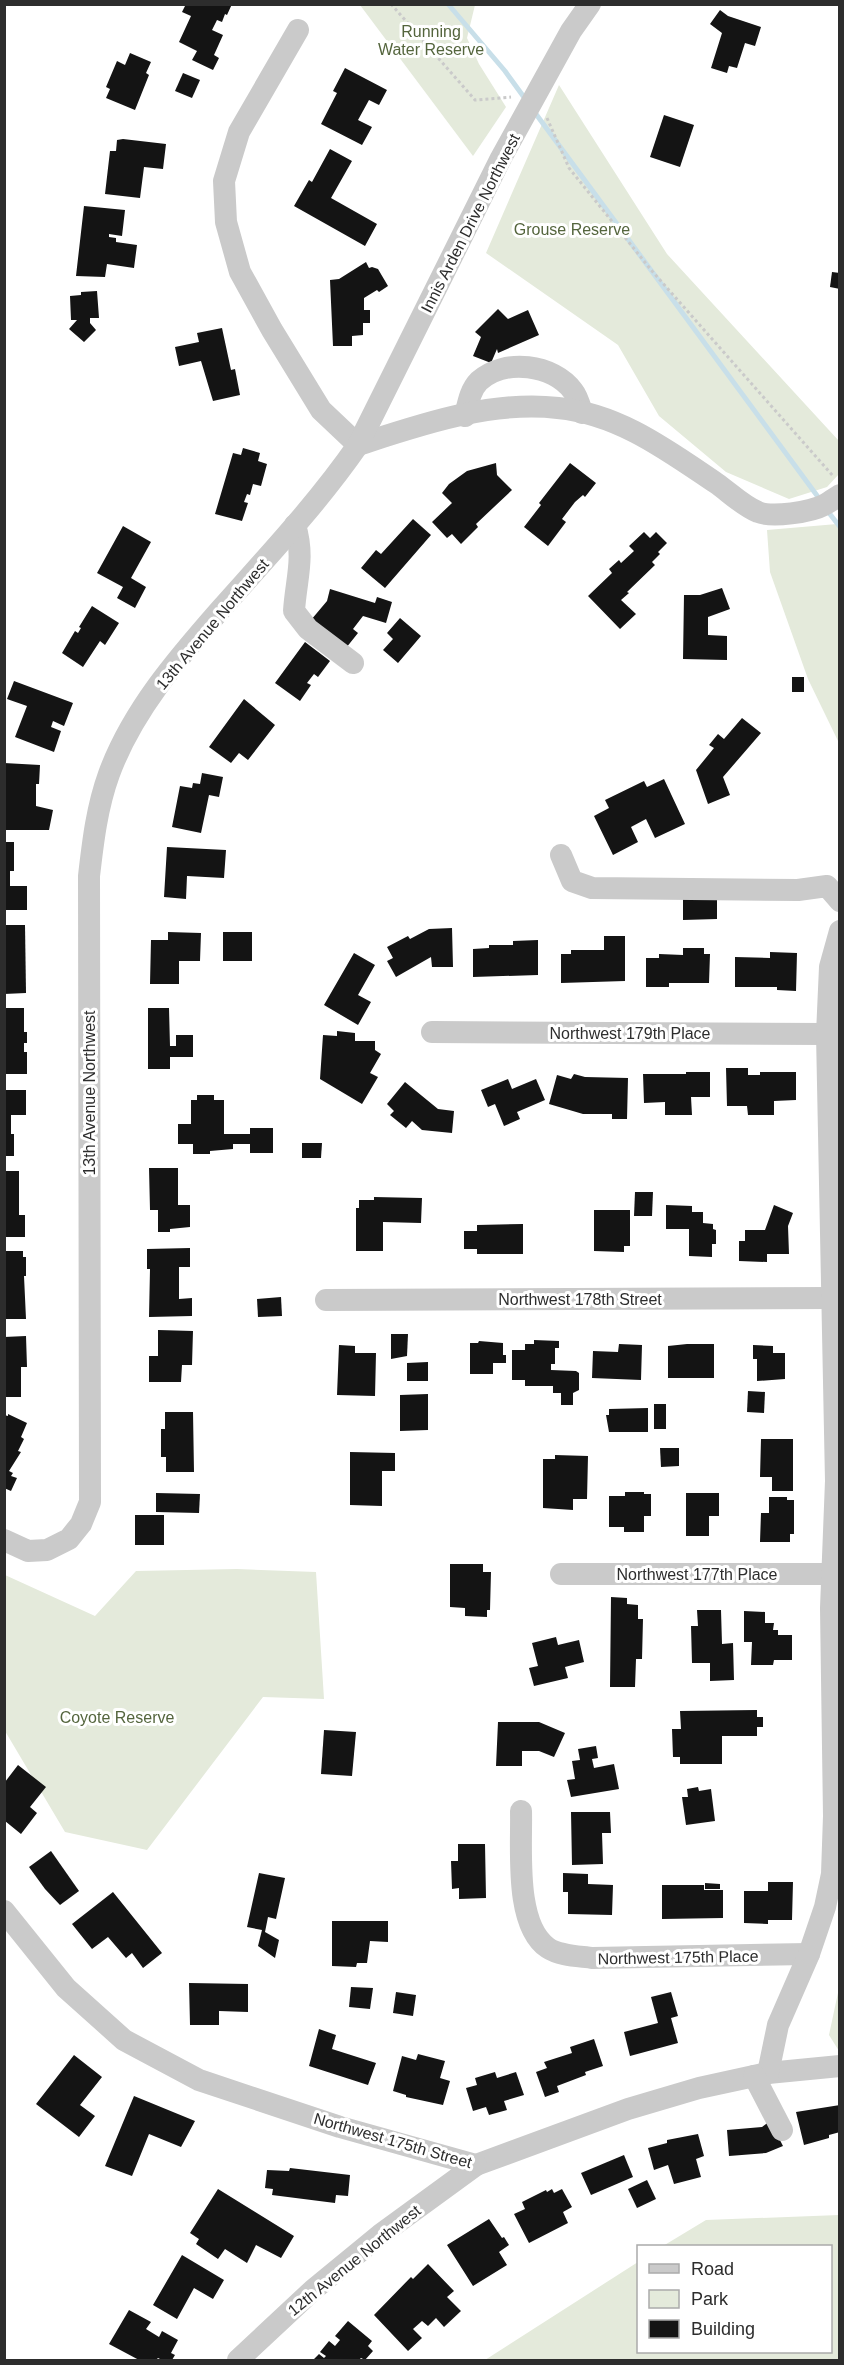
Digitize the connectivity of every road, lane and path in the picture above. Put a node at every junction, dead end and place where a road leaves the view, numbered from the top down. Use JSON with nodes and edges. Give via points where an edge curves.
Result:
{"nodes":[{"id":1,"x":391,"y":4,"type":"edge"},
{"id":2,"x":590,"y":4,"type":"edge"},
{"id":3,"x":298,"y":30,"type":"dead end"},
{"id":4,"x":536,"y":94,"type":"junction"},
{"id":5,"x":582,"y":413,"type":"junction"},
{"id":6,"x":465,"y":416,"type":"junction"},
{"id":7,"x":357,"y":445,"type":"junction"},
{"id":8,"x":840,"y":484,"type":"edge"},
{"id":9,"x":840,"y":495,"type":"edge"},
{"id":10,"x":295,"y":525,"type":"junction"},
{"id":11,"x":353,"y":663,"type":"dead end"},
{"id":12,"x":561,"y":855,"type":"dead end"},
{"id":13,"x":840,"y":901,"type":"edge"},
{"id":14,"x":840,"y":932,"type":"edge"},
{"id":15,"x":432,"y":1032,"type":"dead end"},
{"id":16,"x":827,"y":1034,"type":"junction"},
{"id":17,"x":835,"y":1200,"type":"edge"},
{"id":18,"x":836,"y":1243,"type":"edge"},
{"id":19,"x":833,"y":1298,"type":"junction"},
{"id":20,"x":326,"y":1300,"type":"dead end"},
{"id":21,"x":837,"y":1441,"type":"edge"},
{"id":22,"x":838,"y":1481,"type":"edge"},
{"id":23,"x":4,"y":1540,"type":"edge"},
{"id":24,"x":561,"y":1574,"type":"dead end"},
{"id":25,"x":832,"y":1574,"type":"junction"},
{"id":26,"x":521,"y":1811,"type":"dead end"},
{"id":27,"x":4,"y":1911,"type":"edge"},
{"id":28,"x":809,"y":1954,"type":"junction"},
{"id":29,"x":840,"y":2066,"type":"edge"},
{"id":30,"x":761,"y":2074,"type":"junction"},
{"id":31,"x":782,"y":2130,"type":"dead end"},
{"id":32,"x":476,"y":2165,"type":"junction"},
{"id":33,"x":238,"y":2361,"type":"edge"}],
"edges":[{"from":1,"to":4,"type":"path","via":[[475,100]]},
{"from":2,"to":4,"type":"street","name":"Innis Arden Drive Northwest"},
{"from":3,"to":7,"type":"street","via":[[239,132],[224,181],[226,222],[240,272],[272,330],[321,410]]},
{"from":4,"to":7,"type":"street","name":"Innis Arden Drive Northwest"},
{"from":4,"to":8,"type":"path","via":[[569,168],[652,271]]},
{"from":5,"to":6,"type":"street","via":[[519,407]]},
{"from":5,"to":6,"type":"street","via":[[575,393],[565,381],[530,366],[496,372],[480,381],[469,398]]},
{"from":5,"to":9,"type":"street","via":[[602,417],[650,439],[758,512],[791,514],[823,506]]},
{"from":6,"to":7,"type":"street","via":[[415,426]]},
{"from":7,"to":10,"type":"street","name":"13th Avenue Northwest","via":[[330,486]]},
{"from":10,"to":11,"type":"street","via":[[302,557],[294,611],[308,629]]},
{"from":10,"to":23,"type":"street","name":"13th Avenue Northwest","via":[[189,646],[153,695],[128,733],[110,773],[95,823],[89,876],[90,1502],[81,1524],[69,1539],[47,1550],[28,1551]]},
{"from":12,"to":13,"type":"street","via":[[572,881],[592,888],[798,891],[827,886]]},
{"from":14,"to":16,"type":"street","via":[[830,968]]},
{"from":15,"to":16,"type":"street","name":"Northwest 179th Place"},
{"from":16,"to":17,"type":"street"},
{"from":17,"to":18,"type":"street"},
{"from":18,"to":19,"type":"street"},
{"from":19,"to":20,"type":"street","name":"Northwest 178th Street"},
{"from":19,"to":21,"type":"street"},
{"from":21,"to":22,"type":"street"},
{"from":22,"to":25,"type":"street"},
{"from":24,"to":25,"type":"street","name":"Northwest 177th Place"},
{"from":25,"to":28,"type":"street","via":[[832,1874]]},
{"from":26,"to":28,"type":"street","name":"Northwest 175th Place","via":[[522,1888],[528,1919],[535,1935],[548,1948],[593,1958]]},
{"from":27,"to":32,"type":"street","name":"Northwest 175th Street","via":[[66,1988],[123,2040],[200,2080],[340,2127]]},
{"from":28,"to":30,"type":"street"},
{"from":29,"to":30,"type":"street","name":"Northwest 175th Street"},
{"from":30,"to":31,"type":"street"},
{"from":30,"to":32,"type":"street","name":"Northwest 175th Street","via":[[628,2109]]},
{"from":32,"to":33,"type":"street","name":"12th Avenue Northwest","via":[[313,2290]]}]}
